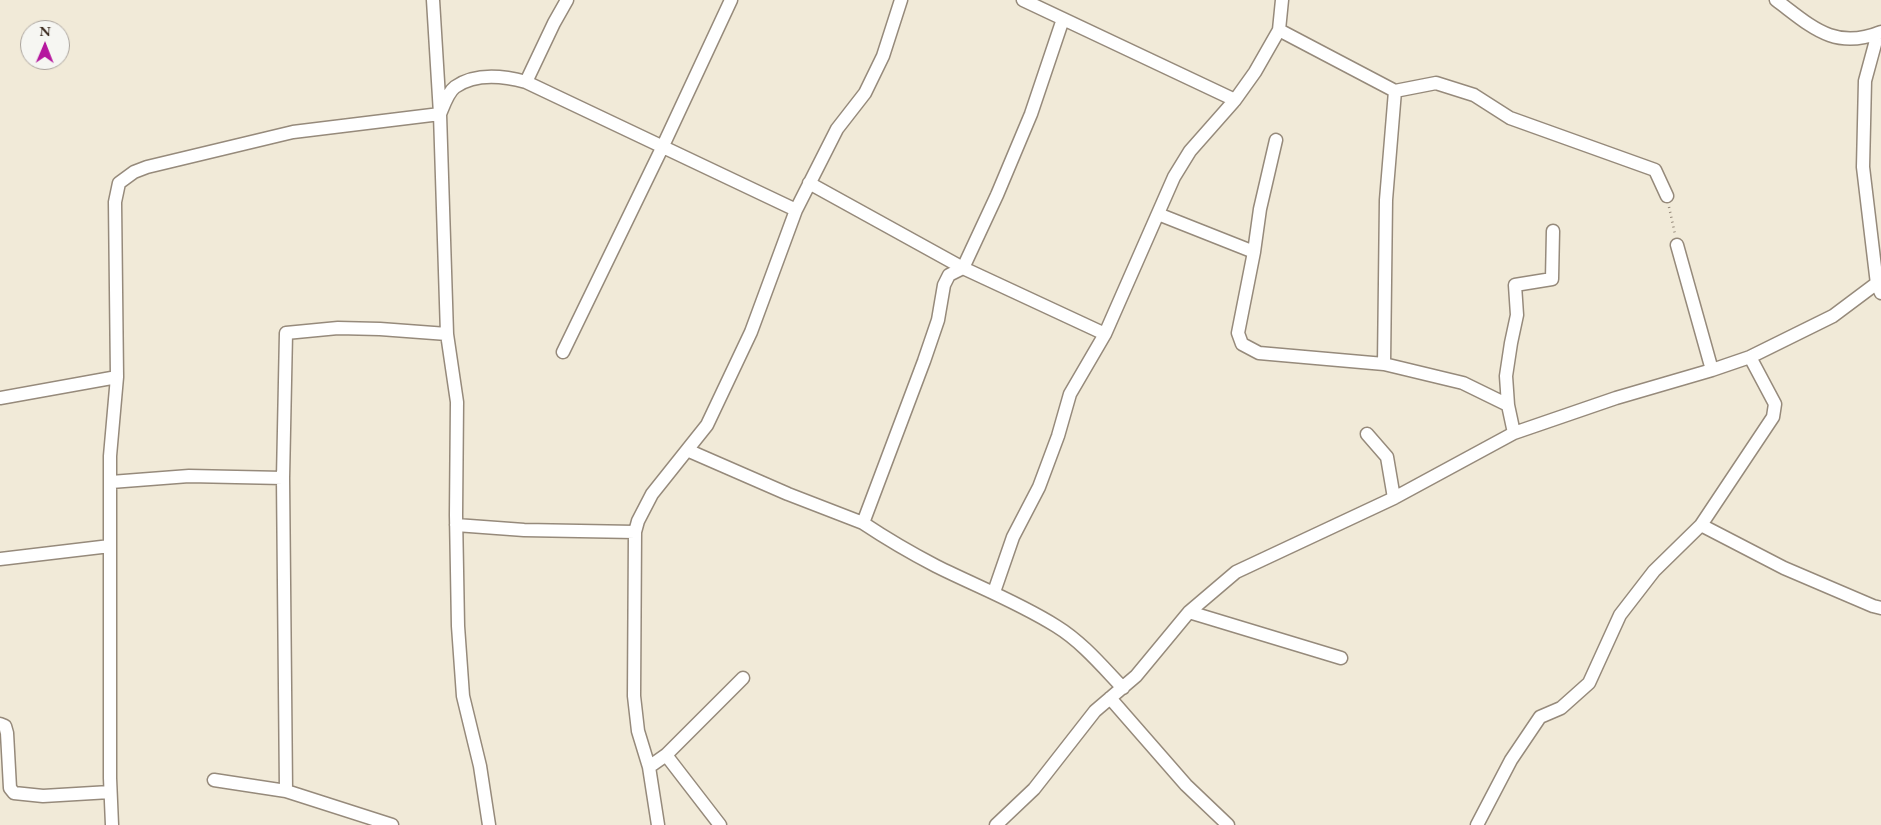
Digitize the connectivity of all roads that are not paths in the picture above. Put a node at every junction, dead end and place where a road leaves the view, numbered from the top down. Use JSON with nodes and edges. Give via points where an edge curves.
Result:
{"nodes":[{"id":1,"x":433,"y":0,"type":"edge"},
{"id":2,"x":567,"y":0,"type":"edge"},
{"id":3,"x":731,"y":0,"type":"edge"},
{"id":4,"x":901,"y":0,"type":"edge"},
{"id":5,"x":1022,"y":0,"type":"edge"},
{"id":6,"x":1282,"y":0,"type":"edge"},
{"id":7,"x":1776,"y":0,"type":"edge"},
{"id":8,"x":1063,"y":19,"type":"junction"},
{"id":9,"x":1279,"y":30,"type":"junction"},
{"id":10,"x":1879,"y":33,"type":"edge"},
{"id":11,"x":526,"y":82,"type":"junction"},
{"id":12,"x":1395,"y":91,"type":"junction"},
{"id":13,"x":1234,"y":100,"type":"junction"},
{"id":14,"x":440,"y":114,"type":"junction"},
{"id":15,"x":1276,"y":140,"type":"dead end"},
{"id":16,"x":662,"y":148,"type":"junction"},
{"id":17,"x":809,"y":182,"type":"junction"},
{"id":18,"x":1667,"y":196,"type":"road end"},
{"id":19,"x":796,"y":210,"type":"junction"},
{"id":20,"x":1158,"y":214,"type":"junction"},
{"id":21,"x":1553,"y":231,"type":"dead end"},
{"id":22,"x":1677,"y":245,"type":"road end"},
{"id":23,"x":1254,"y":252,"type":"junction"},
{"id":24,"x":963,"y":268,"type":"junction"},
{"id":25,"x":1880,"y":286,"type":"edge"},
{"id":26,"x":447,"y":334,"type":"junction"},
{"id":27,"x":1105,"y":334,"type":"junction"},
{"id":28,"x":563,"y":352,"type":"dead end"},
{"id":29,"x":1750,"y":357,"type":"junction"},
{"id":30,"x":1384,"y":364,"type":"junction"},
{"id":31,"x":1712,"y":370,"type":"junction"},
{"id":32,"x":117,"y":377,"type":"junction"},
{"id":33,"x":0,"y":398,"type":"edge"},
{"id":34,"x":1508,"y":405,"type":"junction"},
{"id":35,"x":1514,"y":432,"type":"junction"},
{"id":36,"x":1366,"y":434,"type":"dead end"},
{"id":37,"x":687,"y":450,"type":"junction"},
{"id":38,"x":283,"y":478,"type":"junction"},
{"id":39,"x":111,"y":482,"type":"junction"},
{"id":40,"x":1394,"y":498,"type":"junction"},
{"id":41,"x":863,"y":523,"type":"junction"},
{"id":42,"x":1701,"y":525,"type":"junction"},
{"id":43,"x":456,"y":526,"type":"junction"},
{"id":44,"x":635,"y":532,"type":"junction"},
{"id":45,"x":110,"y":546,"type":"junction"},
{"id":46,"x":0,"y":558,"type":"edge"},
{"id":47,"x":994,"y":592,"type":"junction"},
{"id":48,"x":1881,"y":608,"type":"edge"},
{"id":49,"x":1189,"y":612,"type":"junction"},
{"id":50,"x":1341,"y":658,"type":"dead end"},
{"id":51,"x":744,"y":678,"type":"dead end"},
{"id":52,"x":1123,"y":688,"type":"junction"},
{"id":53,"x":1110,"y":698,"type":"junction"},
{"id":54,"x":0,"y":724,"type":"edge"},
{"id":55,"x":666,"y":755,"type":"junction"},
{"id":56,"x":649,"y":767,"type":"junction"},
{"id":57,"x":214,"y":780,"type":"dead end"},
{"id":58,"x":110,"y":792,"type":"junction"},
{"id":59,"x":286,"y":792,"type":"junction"},
{"id":60,"x":112,"y":825,"type":"edge"},
{"id":61,"x":392,"y":825,"type":"edge"},
{"id":62,"x":489,"y":825,"type":"edge"},
{"id":63,"x":658,"y":825,"type":"edge"},
{"id":64,"x":720,"y":825,"type":"edge"},
{"id":65,"x":996,"y":825,"type":"edge"},
{"id":66,"x":1228,"y":825,"type":"edge"},
{"id":67,"x":1477,"y":825,"type":"edge"}],
"edges":[{"from":1,"to":14,"type":"street"},
{"from":2,"to":11,"type":"street"},
{"from":3,"to":16,"type":"street"},
{"from":4,"to":17,"type":"street","via":[[883,56],[866,93],[837,129]]},
{"from":5,"to":8,"type":"street"},
{"from":6,"to":9,"type":"street"},
{"from":7,"to":10,"type":"street","via":[[1822,34],[1844,39]]},
{"from":8,"to":13,"type":"street"},
{"from":8,"to":24,"type":"street","via":[[1031,114]]},
{"from":9,"to":12,"type":"street"},
{"from":9,"to":13,"type":"street","via":[[1255,72]]},
{"from":10,"to":25,"type":"street","via":[[1866,81],[1863,166]]},
{"from":11,"to":14,"type":"street","via":[[509,78],[477,78],[454,88]]},
{"from":11,"to":16,"type":"street"},
{"from":12,"to":18,"type":"street","via":[[1436,83],[1474,94],[1510,118],[1655,170]]},
{"from":12,"to":30,"type":"street","via":[[1386,200]]},
{"from":13,"to":20,"type":"street","via":[[1190,151]]},
{"from":14,"to":26,"type":"street"},
{"from":14,"to":32,"type":"street","via":[[293,132],[147,167],[119,183],[115,202]]},
{"from":15,"to":23,"type":"street"},
{"from":16,"to":19,"type":"street"},
{"from":16,"to":28,"type":"street"},
{"from":17,"to":19,"type":"street"},
{"from":17,"to":24,"type":"street"},
{"from":19,"to":37,"type":"street","via":[[751,332],[707,425]]},
{"from":20,"to":23,"type":"street"},
{"from":20,"to":27,"type":"street"},
{"from":21,"to":34,"type":"street","via":[[1552,280],[1515,285],[1517,315],[1506,376]]},
{"from":22,"to":31,"type":"street"},
{"from":23,"to":30,"type":"street","via":[[1238,333],[1242,344],[1259,353]]},
{"from":24,"to":27,"type":"street"},
{"from":24,"to":41,"type":"street","via":[[949,276],[944,285],[938,320],[927,353]]},
{"from":25,"to":29,"type":"street","via":[[1833,316]]},
{"from":26,"to":38,"type":"street","via":[[380,328],[286,333]]},
{"from":26,"to":43,"type":"street","via":[[457,402]]},
{"from":27,"to":47,"type":"street","via":[[1070,394],[1039,487],[1013,537]]},
{"from":29,"to":31,"type":"street"},
{"from":29,"to":42,"type":"street","via":[[1775,404],[1775,411]]},
{"from":30,"to":34,"type":"street","via":[[1463,383]]},
{"from":31,"to":35,"type":"street"},
{"from":32,"to":33,"type":"street"},
{"from":32,"to":39,"type":"street"},
{"from":34,"to":35,"type":"street"},
{"from":35,"to":40,"type":"street"},
{"from":36,"to":40,"type":"street","via":[[1387,457]]},
{"from":37,"to":41,"type":"street"},
{"from":37,"to":44,"type":"street","via":[[652,494]]},
{"from":38,"to":39,"type":"street","via":[[189,476]]},
{"from":38,"to":59,"type":"street"},
{"from":39,"to":45,"type":"street"},
{"from":40,"to":49,"type":"street","via":[[1236,572]]},
{"from":41,"to":47,"type":"street","via":[[937,567]]},
{"from":42,"to":48,"type":"street","via":[[1784,568]]},
{"from":42,"to":67,"type":"street","via":[[1654,571],[1620,615],[1589,683],[1561,708],[1540,717],[1511,760]]},
{"from":43,"to":44,"type":"street"},
{"from":43,"to":62,"type":"street","via":[[463,696],[480,766]]},
{"from":44,"to":56,"type":"street","via":[[634,696],[638,731]]},
{"from":45,"to":46,"type":"street"},
{"from":45,"to":58,"type":"street"},
{"from":47,"to":52,"type":"street","via":[[1056,626],[1086,648]]},
{"from":49,"to":50,"type":"street"},
{"from":49,"to":52,"type":"street"},
{"from":51,"to":55,"type":"street"},
{"from":52,"to":53,"type":"street"},
{"from":53,"to":65,"type":"street","via":[[1095,711],[1034,789]]},
{"from":53,"to":66,"type":"street","via":[[1186,785]]},
{"from":54,"to":58,"type":"street","via":[[5,726],[7,733],[10,788],[14,794],[43,796]]},
{"from":55,"to":56,"type":"street"},
{"from":55,"to":64,"type":"street"},
{"from":56,"to":63,"type":"street"},
{"from":57,"to":59,"type":"street"},
{"from":58,"to":60,"type":"street"},
{"from":59,"to":61,"type":"street"}]}
